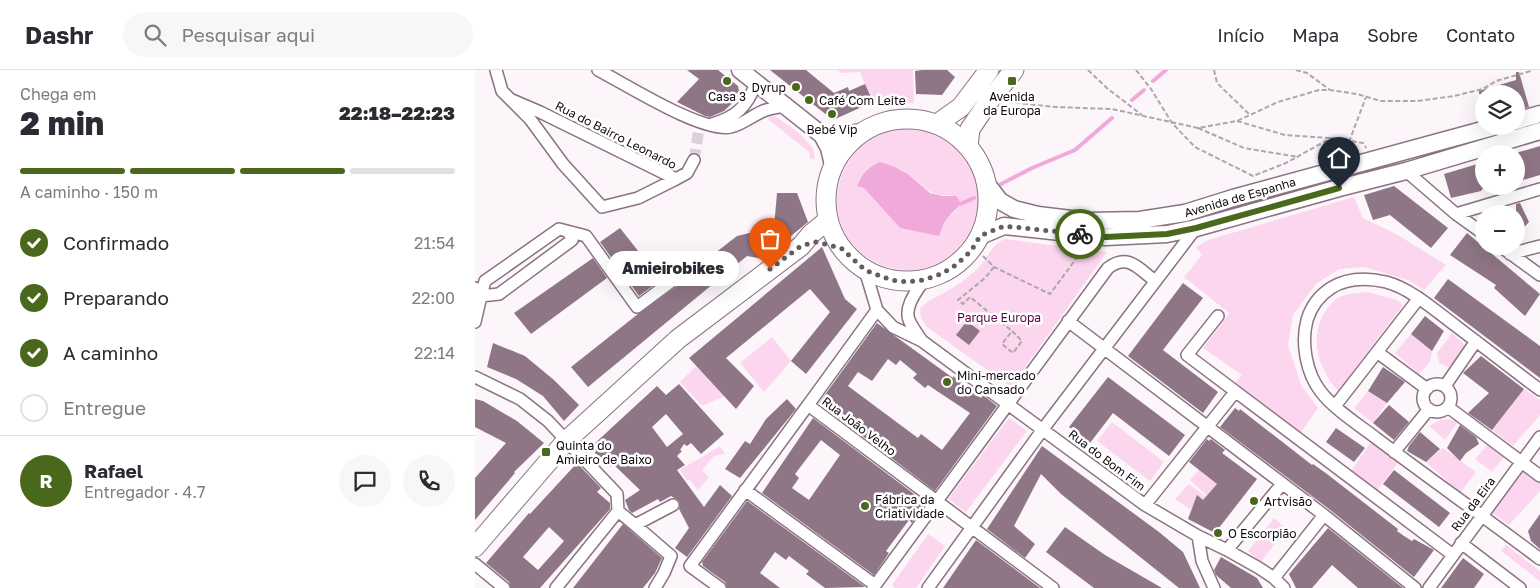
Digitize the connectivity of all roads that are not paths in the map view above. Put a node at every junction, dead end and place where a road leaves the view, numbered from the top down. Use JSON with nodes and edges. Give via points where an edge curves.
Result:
{"nodes":[{"id":1,"x":496,"y":70,"type":"edge"},
{"id":2,"x":598,"y":70,"type":"edge"},
{"id":3,"x":740,"y":70,"type":"edge"},
{"id":4,"x":989,"y":70,"type":"edge"},
{"id":5,"x":1014,"y":70,"type":"edge"},
{"id":6,"x":761,"y":87,"type":"junction"},
{"id":7,"x":512,"y":100,"type":"junction"},
{"id":8,"x":785,"y":106,"type":"junction"},
{"id":9,"x":1540,"y":114,"type":"edge"},
{"id":10,"x":1525,"y":118,"type":"edge"},
{"id":11,"x":937,"y":124,"type":"junction"},
{"id":12,"x":703,"y":125,"type":"junction"},
{"id":13,"x":1540,"y":131,"type":"edge"},
{"id":14,"x":861,"y":132,"type":"junction"},
{"id":15,"x":1475,"y":132,"type":"edge"},
{"id":16,"x":822,"y":135,"type":"junction"},
{"id":17,"x":968,"y":147,"type":"junction"},
{"id":18,"x":694,"y":160,"type":"tunnel mouth"},
{"id":19,"x":833,"y":165,"type":"junction"},
{"id":20,"x":1406,"y":170,"type":"junction"},
{"id":21,"x":675,"y":179,"type":"junction"},
{"id":22,"x":987,"y":184,"type":"junction"},
{"id":23,"x":1540,"y":189,"type":"edge"},
{"id":24,"x":1456,"y":214,"type":"junction"},
{"id":25,"x":828,"y":220,"type":"junction"},
{"id":26,"x":1196,"y":228,"type":"junction"},
{"id":27,"x":1475,"y":228,"type":"edge"},
{"id":28,"x":569,"y":233,"type":"junction"},
{"id":29,"x":980,"y":236,"type":"junction"},
{"id":30,"x":801,"y":246,"type":"junction"},
{"id":31,"x":1540,"y":246,"type":"edge"},
{"id":32,"x":841,"y":248,"type":"junction"},
{"id":33,"x":1525,"y":250,"type":"edge"},
{"id":34,"x":1511,"y":255,"type":"edge"},
{"id":35,"x":676,"y":259,"type":"dead end"},
{"id":36,"x":865,"y":270,"type":"junction"},
{"id":37,"x":1540,"y":276,"type":"edge"},
{"id":38,"x":924,"y":280,"type":"junction"},
{"id":39,"x":1155,"y":281,"type":"junction"},
{"id":40,"x":478,"y":292,"type":"edge"},
{"id":41,"x":1419,"y":298,"type":"junction"},
{"id":42,"x":877,"y":310,"type":"junction"},
{"id":43,"x":1218,"y":316,"type":"dead end"},
{"id":44,"x":1068,"y":320,"type":"junction"},
{"id":45,"x":475,"y":322,"type":"edge"},
{"id":46,"x":922,"y":341,"type":"junction"},
{"id":47,"x":1476,"y":341,"type":"junction"},
{"id":48,"x":1105,"y":348,"type":"junction"},
{"id":49,"x":1377,"y":352,"type":"junction"},
{"id":50,"x":475,"y":377,"type":"edge"},
{"id":51,"x":1445,"y":386,"type":"junction"},
{"id":52,"x":1427,"y":389,"type":"junction"},
{"id":53,"x":1540,"y":390,"type":"edge"},
{"id":54,"x":1235,"y":392,"type":"junction"},
{"id":55,"x":1007,"y":403,"type":"junction"},
{"id":56,"x":808,"y":405,"type":"junction"},
{"id":57,"x":1335,"y":406,"type":"junction"},
{"id":58,"x":1448,"y":407,"type":"junction"},
{"id":59,"x":1429,"y":409,"type":"junction"},
{"id":60,"x":1208,"y":426,"type":"junction"},
{"id":61,"x":1043,"y":429,"type":"junction"},
{"id":62,"x":1540,"y":437,"type":"edge"},
{"id":63,"x":566,"y":441,"type":"junction"},
{"id":64,"x":1394,"y":452,"type":"junction"},
{"id":65,"x":1521,"y":462,"type":"junction"},
{"id":66,"x":1540,"y":476,"type":"edge"},
{"id":67,"x":1282,"y":484,"type":"junction"},
{"id":68,"x":745,"y":490,"type":"junction"},
{"id":69,"x":936,"y":500,"type":"junction"},
{"id":70,"x":673,"y":505,"type":"dead end"},
{"id":71,"x":1145,"y":505,"type":"junction"},
{"id":72,"x":618,"y":511,"type":"junction"},
{"id":73,"x":1482,"y":515,"type":"junction"},
{"id":74,"x":1324,"y":516,"type":"junction"},
{"id":75,"x":635,"y":525,"type":"junction"},
{"id":76,"x":972,"y":527,"type":"junction"},
{"id":77,"x":1198,"y":536,"type":"junction"},
{"id":78,"x":1461,"y":543,"type":"junction"},
{"id":79,"x":475,"y":547,"type":"edge"},
{"id":80,"x":1227,"y":550,"type":"junction"},
{"id":81,"x":1453,"y":555,"type":"junction"},
{"id":82,"x":1540,"y":559,"type":"edge"},
{"id":83,"x":475,"y":564,"type":"edge"},
{"id":84,"x":1274,"y":578,"type":"junction"},
{"id":85,"x":874,"y":587,"type":"edge"},
{"id":86,"x":504,"y":588,"type":"edge"},
{"id":87,"x":556,"y":588,"type":"edge"},
{"id":88,"x":655,"y":588,"type":"edge"},
{"id":89,"x":720,"y":588,"type":"edge"},
{"id":90,"x":928,"y":588,"type":"edge"},
{"id":91,"x":1053,"y":588,"type":"edge"},
{"id":92,"x":1214,"y":588,"type":"edge"},
{"id":93,"x":1283,"y":588,"type":"edge"},
{"id":94,"x":1415,"y":588,"type":"edge"},
{"id":95,"x":1429,"y":588,"type":"edge"},
{"id":96,"x":1520,"y":588,"type":"edge"}],
"edges":[{"from":1,"to":7,"type":"street","via":[[502,91]]},
{"from":2,"to":12,"type":"street"},
{"from":3,"to":6,"type":"main road"},
{"from":4,"to":11,"type":"main road","via":[[961,106]]},
{"from":5,"to":17,"type":"main road","via":[[970,129]]},
{"from":6,"to":8,"type":"main road"},
{"from":6,"to":12,"type":"street","via":[[761,91],[733,115]]},
{"from":7,"to":21,"type":"street","name":"Rua do Bairro Leonardo"},
{"from":7,"to":21,"type":"street","name":"Rua do Bairro Leonardo","via":[[602,207],[637,198]]},
{"from":8,"to":12,"type":"street","via":[[765,110],[731,127]]},
{"from":8,"to":16,"type":"main road"},
{"from":9,"to":10,"type":"main road"},
{"from":11,"to":14,"type":"main road","via":[[897,119]]},
{"from":11,"to":17,"type":"main road"},
{"from":13,"to":20,"type":"main road","name":"Avenida de Espanha"},
{"from":14,"to":16,"type":"main road"},
{"from":14,"to":19,"type":"main road"},
{"from":15,"to":22,"type":"main road","name":"Avenida de Espanha","via":[[1185,213],[1140,220],[1088,221],[1038,215],[1014,209],[1000,201]]},
{"from":16,"to":19,"type":"main road"},
{"from":17,"to":22,"type":"main road"},
{"from":18,"to":21,"type":"street","via":[[687,173]]},
{"from":19,"to":25,"type":"main road","via":[[825,193]]},
{"from":20,"to":24,"type":"street"},
{"from":20,"to":26,"type":"main road","name":"Avenida de Espanha"},
{"from":22,"to":29,"type":"main road","via":[[987,215]]},
{"from":23,"to":24,"type":"street"},
{"from":24,"to":27,"type":"street"},
{"from":25,"to":30,"type":"main road"},
{"from":25,"to":32,"type":"main road"},
{"from":26,"to":29,"type":"main road","name":"Avenida de Espanha","via":[[1167,234],[1106,237],[1004,226]]},
{"from":26,"to":39,"type":"street"},
{"from":28,"to":35,"type":"street","via":[[586,236],[637,307],[679,275]]},
{"from":28,"to":40,"type":"street","via":[[559,229],[485,281]]},
{"from":28,"to":40,"type":"street","via":[[572,240],[499,294]]},
{"from":29,"to":38,"type":"main road","via":[[971,251],[956,265]]},
{"from":30,"to":32,"type":"main road","via":[[816,242]]},
{"from":30,"to":63,"type":"main road","via":[[678,339]]},
{"from":31,"to":33,"type":"street"},
{"from":32,"to":36,"type":"main road"},
{"from":34,"to":37,"type":"street"},
{"from":36,"to":38,"type":"main road","via":[[891,280]]},
{"from":36,"to":42,"type":"street","name":"Rua do Bom Fim"},
{"from":38,"to":46,"type":"street","name":"Rua do Bom Fim","via":[[910,301],[908,315]]},
{"from":39,"to":44,"type":"street","via":[[1129,262],[1117,261]]},
{"from":39,"to":48,"type":"street"},
{"from":40,"to":45,"type":"street"},
{"from":41,"to":47,"type":"street"},
{"from":41,"to":49,"type":"street"},
{"from":41,"to":57,"type":"street","via":[[1387,283],[1359,279],[1339,283],[1315,304],[1305,333],[1307,362],[1321,392]]},
{"from":42,"to":46,"type":"street","name":"Rua do Bom Fim","via":[[893,327]]},
{"from":42,"to":56,"type":"street"},
{"from":43,"to":54,"type":"street","via":[[1187,355]]},
{"from":44,"to":48,"type":"street"},
{"from":44,"to":55,"type":"street"},
{"from":46,"to":55,"type":"street","name":"Rua do Bom Fim"},
{"from":47,"to":51,"type":"street"},
{"from":47,"to":53,"type":"street"},
{"from":48,"to":60,"type":"street"},
{"from":48,"to":61,"type":"street"},
{"from":49,"to":52,"type":"street"},
{"from":49,"to":57,"type":"street"},
{"from":50,"to":63,"type":"street","via":[[520,399],[548,421]]},
{"from":51,"to":52,"type":"street","via":[[1437,384]]},
{"from":51,"to":58,"type":"street","via":[[1451,396]]},
{"from":52,"to":59,"type":"street","via":[[1424,402]]},
{"from":54,"to":60,"type":"street"},
{"from":54,"to":81,"type":"street"},
{"from":55,"to":61,"type":"street","name":"Rua do Bom Fim"},
{"from":55,"to":69,"type":"street"},
{"from":56,"to":68,"type":"street","name":"Rua João Velho"},
{"from":56,"to":69,"type":"street","name":"Rua João Velho"},
{"from":57,"to":64,"type":"street"},
{"from":58,"to":59,"type":"street","via":[[1437,412]]},
{"from":58,"to":65,"type":"street"},
{"from":59,"to":64,"type":"street"},
{"from":60,"to":67,"type":"street"},
{"from":60,"to":71,"type":"street"},
{"from":61,"to":71,"type":"street","name":"Rua do Bom Fim"},
{"from":61,"to":76,"type":"street"},
{"from":62,"to":65,"type":"street","name":"Rua da Eira"},
{"from":63,"to":72,"type":"street","via":[[617,494]]},
{"from":63,"to":79,"type":"main road"},
{"from":64,"to":73,"type":"street"},
{"from":65,"to":66,"type":"street"},
{"from":65,"to":73,"type":"street","name":"Rua da Eira"},
{"from":67,"to":74,"type":"street"},
{"from":67,"to":80,"type":"street"},
{"from":68,"to":85,"type":"street"},
{"from":68,"to":89,"type":"street","name":"Rua João Velho","via":[[690,566]]},
{"from":69,"to":76,"type":"street","name":"Rua João Velho"},
{"from":69,"to":85,"type":"street"},
{"from":70,"to":75,"type":"street"},
{"from":71,"to":77,"type":"street","name":"Rua do Bom Fim"},
{"from":72,"to":75,"type":"street"},
{"from":72,"to":87,"type":"street"},
{"from":73,"to":78,"type":"street","name":"Rua da Eira"},
{"from":73,"to":82,"type":"street"},
{"from":74,"to":84,"type":"street"},
{"from":74,"to":94,"type":"street"},
{"from":75,"to":88,"type":"street","via":[[671,556]]},
{"from":76,"to":90,"type":"street"},
{"from":76,"to":91,"type":"street","name":"Rua João Velho"},
{"from":77,"to":80,"type":"street","name":"Rua do Bom Fim"},
{"from":77,"to":92,"type":"street","via":[[1202,561]]},
{"from":78,"to":81,"type":"street","name":"Rua da Eira"},
{"from":78,"to":96,"type":"street"},
{"from":80,"to":84,"type":"street","name":"Rua do Bom Fim"},
{"from":81,"to":95,"type":"street","name":"Rua da Eira"},
{"from":83,"to":86,"type":"street"},
{"from":84,"to":93,"type":"street","name":"Rua do Bom Fim"}]}
